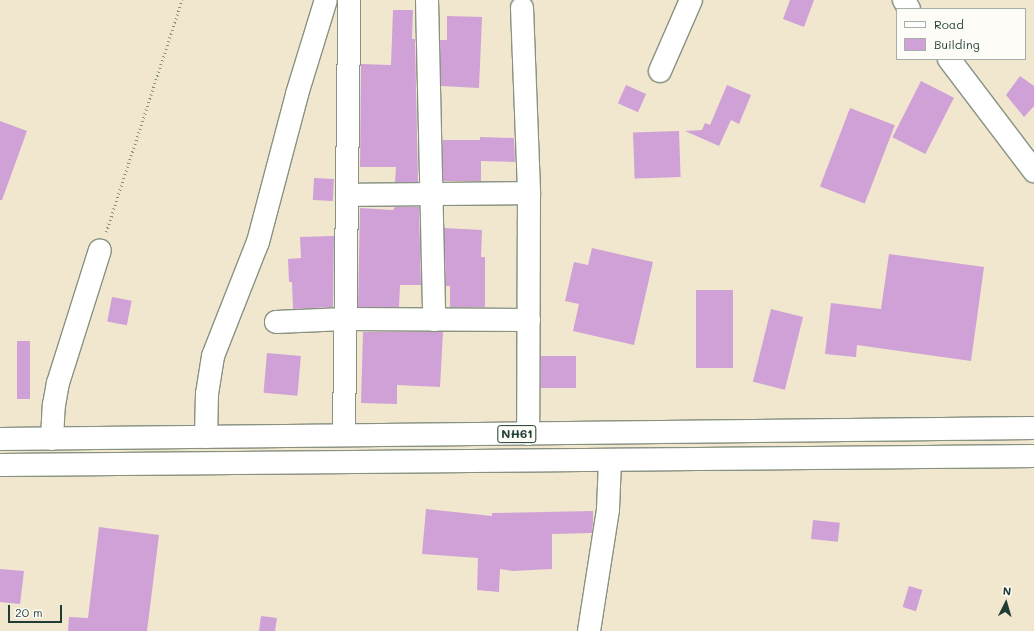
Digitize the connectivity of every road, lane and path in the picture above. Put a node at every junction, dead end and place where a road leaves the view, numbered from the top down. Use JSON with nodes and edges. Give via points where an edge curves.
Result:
{"nodes":[{"id":1,"x":182,"y":0,"type":"edge"},
{"id":2,"x":326,"y":0,"type":"edge"},
{"id":3,"x":349,"y":0,"type":"edge"},
{"id":4,"x":427,"y":0,"type":"edge"},
{"id":5,"x":691,"y":0,"type":"edge"},
{"id":6,"x":522,"y":8,"type":"dead end"},
{"id":7,"x":950,"y":60,"type":"edge"},
{"id":8,"x":660,"y":71,"type":"dead end"},
{"id":9,"x":1034,"y":171,"type":"edge"},
{"id":10,"x":529,"y":193,"type":"junction"},
{"id":11,"x":431,"y":194,"type":"junction"},
{"id":12,"x":347,"y":195,"type":"junction"},
{"id":13,"x":100,"y":250,"type":"joint"},
{"id":14,"x":345,"y":319,"type":"junction"},
{"id":15,"x":434,"y":320,"type":"junction"},
{"id":16,"x":529,"y":320,"type":"junction"},
{"id":17,"x":276,"y":322,"type":"dead end"},
{"id":18,"x":1034,"y":428,"type":"edge"},
{"id":19,"x":528,"y":434,"type":"junction"},
{"id":20,"x":344,"y":435,"type":"junction"},
{"id":21,"x":206,"y":437,"type":"junction"},
{"id":22,"x":0,"y":439,"type":"edge"},
{"id":23,"x":52,"y":439,"type":"junction"},
{"id":24,"x":1034,"y":456,"type":"edge"},
{"id":25,"x":610,"y":461,"type":"junction"},
{"id":26,"x":0,"y":466,"type":"edge"},
{"id":27,"x":589,"y":631,"type":"edge"}],
"edges":[{"from":1,"to":13,"type":"path"},
{"from":2,"to":21,"type":"main road","via":[[297,94],[258,242],[213,356],[207,394]]},
{"from":3,"to":12,"type":"main road"},
{"from":4,"to":11,"type":"main road"},
{"from":5,"to":8,"type":"main road"},
{"from":6,"to":10,"type":"main road"},
{"from":7,"to":9,"type":"main road"},
{"from":10,"to":11,"type":"main road"},
{"from":10,"to":16,"type":"main road"},
{"from":11,"to":12,"type":"main road"},
{"from":11,"to":15,"type":"main road"},
{"from":12,"to":14,"type":"main road"},
{"from":13,"to":23,"type":"main road","via":[[58,383]]},
{"from":14,"to":15,"type":"main road"},
{"from":14,"to":17,"type":"main road"},
{"from":14,"to":20,"type":"main road"},
{"from":15,"to":16,"type":"main road"},
{"from":16,"to":19,"type":"main road"},
{"from":18,"to":19,"type":"main road","number":"NH61"},
{"from":19,"to":20,"type":"main road","number":"NH61"},
{"from":20,"to":21,"type":"main road","number":"NH61"},
{"from":21,"to":23,"type":"main road","number":"NH61"},
{"from":22,"to":23,"type":"main road","number":"NH61"},
{"from":24,"to":25,"type":"main road","number":"NH61"},
{"from":25,"to":26,"type":"main road","number":"NH61"},
{"from":25,"to":27,"type":"main road","via":[[608,509]]}]}
